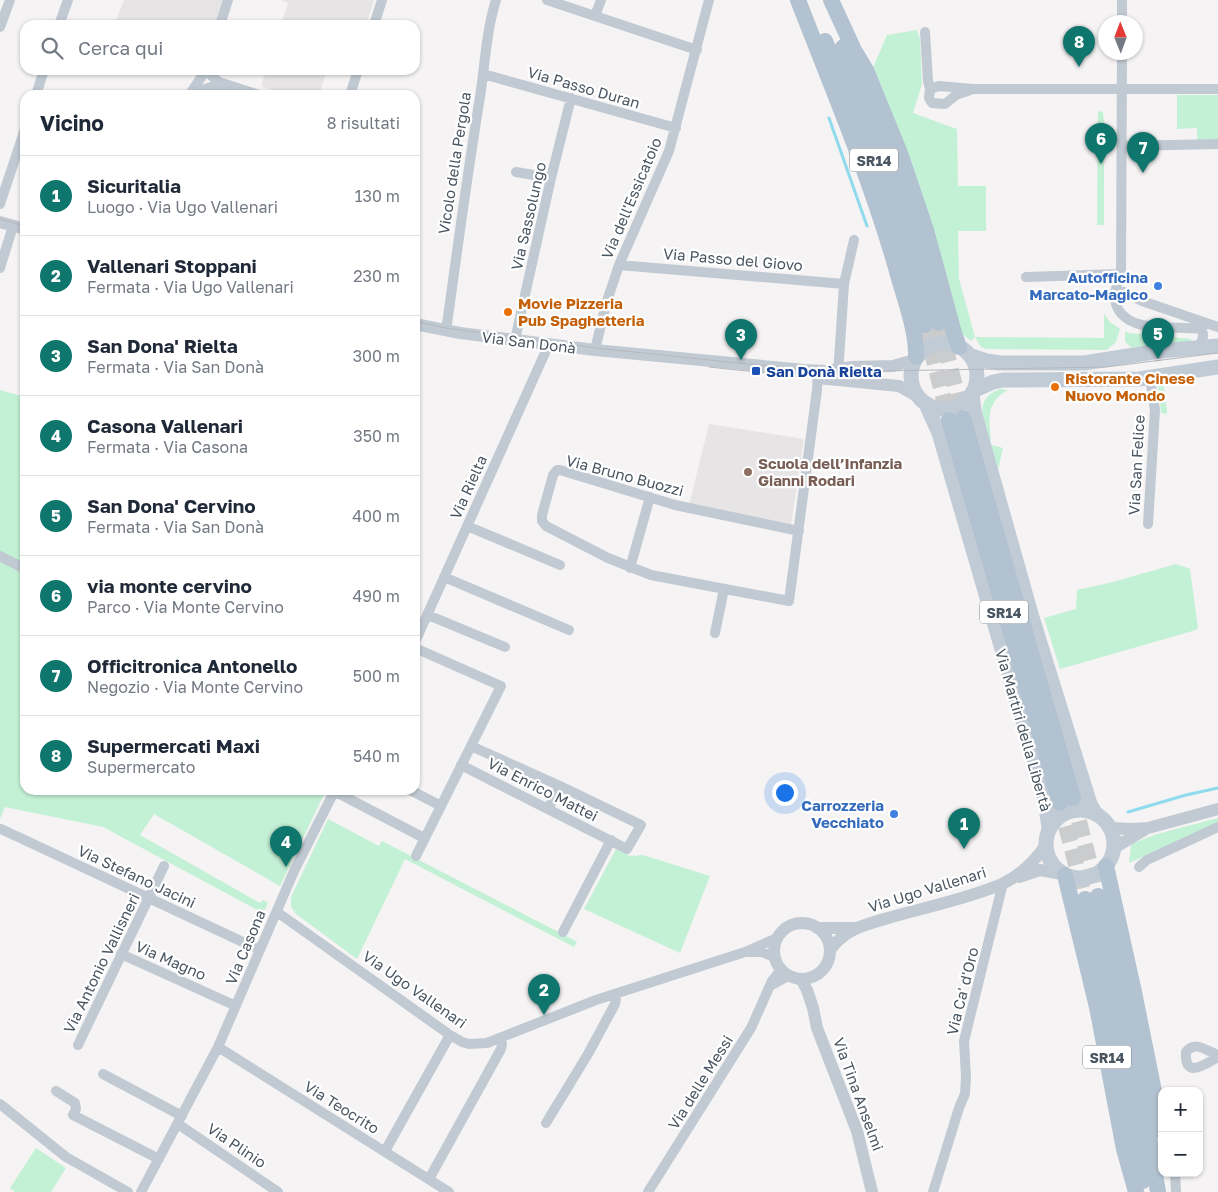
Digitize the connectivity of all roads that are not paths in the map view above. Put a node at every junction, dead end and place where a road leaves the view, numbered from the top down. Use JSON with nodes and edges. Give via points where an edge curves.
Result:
{"nodes":[{"id":1,"x":10,"y":0,"type":"edge"},
{"id":2,"x":68,"y":0,"type":"edge"},
{"id":3,"x":228,"y":0,"type":"edge"},
{"id":4,"x":382,"y":0,"type":"edge"},
{"id":5,"x":496,"y":0,"type":"edge"},
{"id":6,"x":547,"y":0,"type":"edge"},
{"id":7,"x":601,"y":0,"type":"edge"},
{"id":8,"x":709,"y":0,"type":"edge"},
{"id":9,"x":798,"y":0,"type":"edge"},
{"id":10,"x":807,"y":0,"type":"edge"},
{"id":11,"x":823,"y":0,"type":"edge"},
{"id":12,"x":831,"y":0,"type":"edge"},
{"id":13,"x":1122,"y":0,"type":"edge"},
{"id":14,"x":1122,"y":15,"type":"edge"},
{"id":15,"x":595,"y":16,"type":"junction"},
{"id":16,"x":61,"y":20,"type":"edge"},
{"id":17,"x":222,"y":20,"type":"edge"},
{"id":18,"x":376,"y":20,"type":"edge"},
{"id":19,"x":0,"y":27,"type":"edge"},
{"id":20,"x":925,"y":32,"type":"dead end"},
{"id":21,"x":697,"y":50,"type":"junction"},
{"id":22,"x":1122,"y":60,"type":"edge"},
{"id":23,"x":483,"y":74,"type":"junction"},
{"id":24,"x":42,"y":75,"type":"edge"},
{"id":25,"x":203,"y":75,"type":"edge"},
{"id":26,"x":211,"y":75,"type":"edge"},
{"id":27,"x":356,"y":75,"type":"edge"},
{"id":28,"x":228,"y":86,"type":"junction"},
{"id":29,"x":973,"y":88,"type":"junction"},
{"id":30,"x":930,"y":89,"type":"junction"},
{"id":31,"x":1123,"y":89,"type":"junction"},
{"id":32,"x":1218,"y":89,"type":"edge"},
{"id":33,"x":38,"y":90,"type":"edge"},
{"id":34,"x":192,"y":90,"type":"edge"},
{"id":35,"x":201,"y":90,"type":"edge"},
{"id":36,"x":242,"y":90,"type":"edge"},
{"id":37,"x":352,"y":90,"type":"edge"},
{"id":38,"x":570,"y":98,"type":"junction"},
{"id":39,"x":676,"y":128,"type":"junction"},
{"id":40,"x":20,"y":144,"type":"edge"},
{"id":41,"x":1218,"y":144,"type":"edge"},
{"id":42,"x":1122,"y":146,"type":"junction"},
{"id":43,"x":516,"y":172,"type":"dead end"},
{"id":44,"x":551,"y":178,"type":"junction"},
{"id":45,"x":0,"y":204,"type":"edge"},
{"id":46,"x":0,"y":222,"type":"edge"},
{"id":47,"x":19,"y":228,"type":"edge"},
{"id":48,"x":854,"y":240,"type":"dead end"},
{"id":49,"x":618,"y":265,"type":"junction"},
{"id":50,"x":0,"y":268,"type":"edge"},
{"id":51,"x":1121,"y":274,"type":"junction"},
{"id":52,"x":1026,"y":277,"type":"dead end"},
{"id":53,"x":844,"y":284,"type":"junction"},
{"id":54,"x":1114,"y":294,"type":"junction"},
{"id":55,"x":1131,"y":295,"type":"junction"},
{"id":56,"x":420,"y":325,"type":"edge"},
{"id":57,"x":1218,"y":327,"type":"edge"},
{"id":58,"x":446,"y":331,"type":"junction"},
{"id":59,"x":515,"y":340,"type":"junction"},
{"id":60,"x":549,"y":344,"type":"junction"},
{"id":61,"x":1218,"y":346,"type":"edge"},
{"id":62,"x":1198,"y":347,"type":"junction"},
{"id":63,"x":595,"y":350,"type":"junction"},
{"id":64,"x":964,"y":350,"type":"junction"},
{"id":65,"x":644,"y":355,"type":"junction"},
{"id":66,"x":915,"y":359,"type":"junction"},
{"id":67,"x":1218,"y":367,"type":"edge"},
{"id":68,"x":818,"y":374,"type":"junction"},
{"id":69,"x":838,"y":375,"type":"junction"},
{"id":70,"x":1150,"y":378,"type":"junction"},
{"id":71,"x":972,"y":392,"type":"junction"},
{"id":72,"x":922,"y":400,"type":"junction"},
{"id":73,"x":956,"y":419,"type":"tunnel mouth"},
{"id":74,"x":650,"y":497,"type":"junction"},
{"id":75,"x":1148,"y":524,"type":"dead end"},
{"id":76,"x":467,"y":526,"type":"junction"},
{"id":77,"x":799,"y":531,"type":"junction"},
{"id":78,"x":0,"y":556,"type":"edge"},
{"id":79,"x":560,"y":565,"type":"dead end"},
{"id":80,"x":20,"y":566,"type":"edge"},
{"id":81,"x":630,"y":568,"type":"junction"},
{"id":82,"x":444,"y":577,"type":"junction"},
{"id":83,"x":724,"y":589,"type":"junction"},
{"id":84,"x":428,"y":615,"type":"junction"},
{"id":85,"x":569,"y":630,"type":"dead end"},
{"id":86,"x":420,"y":632,"type":"edge"},
{"id":87,"x":715,"y":633,"type":"dead end"},
{"id":88,"x":504,"y":647,"type":"dead end"},
{"id":89,"x":420,"y":650,"type":"edge"},
{"id":90,"x":470,"y":746,"type":"junction"},
{"id":91,"x":462,"y":765,"type":"junction"},
{"id":92,"x":560,"y":786,"type":"junction"},
{"id":93,"x":332,"y":795,"type":"edge"},
{"id":94,"x":342,"y":795,"type":"edge"},
{"id":95,"x":419,"y":795,"type":"edge"},
{"id":96,"x":1066,"y":801,"type":"tunnel mouth"},
{"id":97,"x":440,"y":806,"type":"junction"},
{"id":98,"x":548,"y":809,"type":"junction"},
{"id":99,"x":1218,"y":809,"type":"edge"},
{"id":100,"x":1096,"y":814,"type":"junction"},
{"id":101,"x":1218,"y":827,"type":"edge"},
{"id":102,"x":1,"y":828,"type":"edge"},
{"id":103,"x":1049,"y":828,"type":"junction"},
{"id":104,"x":1110,"y":828,"type":"junction"},
{"id":105,"x":1148,"y":828,"type":"junction"},
{"id":106,"x":424,"y":838,"type":"junction"},
{"id":107,"x":611,"y":840,"type":"junction"},
{"id":108,"x":1045,"y":846,"type":"junction"},
{"id":109,"x":1114,"y":848,"type":"junction"},
{"id":110,"x":416,"y":856,"type":"dead end"},
{"id":111,"x":164,"y":866,"type":"dead end"},
{"id":112,"x":1106,"y":866,"type":"junction"},
{"id":113,"x":1139,"y":866,"type":"dead end"},
{"id":114,"x":1063,"y":875,"type":"junction"},
{"id":115,"x":1005,"y":882,"type":"junction"},
{"id":116,"x":148,"y":898,"type":"junction"},
{"id":117,"x":277,"y":912,"type":"junction"},
{"id":118,"x":818,"y":928,"type":"junction"},
{"id":119,"x":855,"y":928,"type":"junction"},
{"id":120,"x":563,"y":932,"type":"dead end"},
{"id":121,"x":777,"y":938,"type":"junction"},
{"id":122,"x":260,"y":950,"type":"junction"},
{"id":123,"x":830,"y":950,"type":"junction"},
{"id":124,"x":745,"y":952,"type":"junction"},
{"id":125,"x":121,"y":954,"type":"junction"},
{"id":126,"x":774,"y":957,"type":"junction"},
{"id":127,"x":784,"y":973,"type":"junction"},
{"id":128,"x":820,"y":973,"type":"junction"},
{"id":129,"x":801,"y":979,"type":"junction"},
{"id":130,"x":617,"y":993,"type":"junction"},
{"id":131,"x":236,"y":1006,"type":"junction"},
{"id":132,"x":813,"y":1008,"type":"junction"},
{"id":133,"x":450,"y":1035,"type":"junction"},
{"id":134,"x":501,"y":1038,"type":"junction"},
{"id":135,"x":78,"y":1045,"type":"dead end"},
{"id":136,"x":218,"y":1047,"type":"junction"},
{"id":137,"x":103,"y":1074,"type":"dead end"},
{"id":138,"x":56,"y":1092,"type":"dead end"},
{"id":139,"x":1158,"y":1101,"type":"edge"},
{"id":140,"x":0,"y":1104,"type":"edge"},
{"id":141,"x":180,"y":1120,"type":"junction"},
{"id":142,"x":546,"y":1123,"type":"dead end"},
{"id":143,"x":385,"y":1151,"type":"junction"},
{"id":144,"x":159,"y":1159,"type":"junction"},
{"id":145,"x":1167,"y":1177,"type":"edge"},
{"id":146,"x":1174,"y":1177,"type":"edge"},
{"id":147,"x":430,"y":1180,"type":"junction"},
{"id":148,"x":128,"y":1192,"type":"edge"},
{"id":149,"x":142,"y":1192,"type":"edge"},
{"id":150,"x":278,"y":1192,"type":"edge"},
{"id":151,"x":449,"y":1192,"type":"edge"},
{"id":152,"x":648,"y":1192,"type":"edge"},
{"id":153,"x":872,"y":1192,"type":"edge"},
{"id":154,"x":933,"y":1192,"type":"edge"},
{"id":155,"x":1136,"y":1192,"type":"edge"},
{"id":156,"x":1144,"y":1192,"type":"edge"},
{"id":157,"x":1158,"y":1192,"type":"edge"},
{"id":158,"x":1168,"y":1192,"type":"edge"},
{"id":159,"x":1176,"y":1192,"type":"edge"}],
"edges":[{"from":1,"to":19,"type":"street"},
{"from":2,"to":16,"type":"street"},
{"from":3,"to":17,"type":"street"},
{"from":4,"to":18,"type":"street"},
{"from":5,"to":23,"type":"street","name":"Vicolo della Pergola"},
{"from":6,"to":15,"type":"street"},
{"from":7,"to":15,"type":"street"},
{"from":8,"to":21,"type":"street","name":"Via dell'Essicatoio"},
{"from":9,"to":66,"type":"main road","via":[[891,248],[915,339]]},
{"from":10,"to":11,"type":"main road","number":"SR14","via":[[853,108],[932,324],[911,222],[867,102]]},
{"from":12,"to":64,"type":"main road","via":[[866,70],[902,160],[926,230],[954,333]]},
{"from":13,"to":14,"type":"street"},
{"from":15,"to":21,"type":"street"},
{"from":20,"to":30,"type":"street"},
{"from":21,"to":39,"type":"street","name":"Via dell'Essicatoio"},
{"from":22,"to":31,"type":"street"},
{"from":23,"to":38,"type":"street","name":"Via Passo Duran"},
{"from":23,"to":58,"type":"street","name":"Vicolo della Pergola"},
{"from":24,"to":33,"type":"street"},
{"from":25,"to":34,"type":"street"},
{"from":26,"to":28,"type":"street"},
{"from":27,"to":37,"type":"street"},
{"from":28,"to":35,"type":"street","via":[[211,86]]},
{"from":28,"to":36,"type":"street"},
{"from":29,"to":30,"type":"street","via":[[939,86]]},
{"from":29,"to":30,"type":"street","via":[[945,104],[932,103]]},
{"from":29,"to":31,"type":"street"},
{"from":31,"to":32,"type":"street"},
{"from":31,"to":42,"type":"street"},
{"from":38,"to":39,"type":"street","name":"Via Passo Duran"},
{"from":38,"to":44,"type":"street","name":"Via Sassolungo"},
{"from":39,"to":49,"type":"street","name":"Via dell'Essicatoio","via":[[660,174]]},
{"from":40,"to":45,"type":"street"},
{"from":41,"to":42,"type":"street"},
{"from":42,"to":51,"type":"street"},
{"from":43,"to":44,"type":"street"},
{"from":44,"to":59,"type":"street","name":"Via Sassolungo"},
{"from":46,"to":47,"type":"street"},
{"from":47,"to":50,"type":"street"},
{"from":48,"to":53,"type":"street"},
{"from":49,"to":53,"type":"street","name":"Via Passo del Giovo"},
{"from":49,"to":63,"type":"street","name":"Via dell'Essicatoio"},
{"from":51,"to":52,"type":"street"},
{"from":51,"to":54,"type":"street"},
{"from":51,"to":55,"type":"street"},
{"from":53,"to":69,"type":"street"},
{"from":54,"to":55,"type":"street","via":[[1124,292]]},
{"from":54,"to":62,"type":"street","via":[[1118,310],[1132,323],[1201,329],[1203,339]]},
{"from":55,"to":57,"type":"street"},
{"from":56,"to":58,"type":"street","name":"Via San Donà"},
{"from":58,"to":59,"type":"street","name":"Via San Donà"},
{"from":59,"to":60,"type":"street","name":"Via San Donà"},
{"from":60,"to":63,"type":"street","name":"Via San Donà"},
{"from":60,"to":76,"type":"street","name":"Via Rielta"},
{"from":61,"to":62,"type":"main road","name":"Via San Donà"},
{"from":62,"to":64,"type":"main road","name":"Via San Donà","via":[[1084,363],[1000,363],[987,361]]},
{"from":63,"to":65,"type":"street","name":"Via San Donà"},
{"from":64,"to":66,"type":"main road","name":"Via San Donà","via":[[950,343],[936,343]]},
{"from":64,"to":71,"type":"main road","via":[[976,370],[977,380]]},
{"from":65,"to":68,"type":"street","name":"Via San Donà"},
{"from":65,"to":68,"type":"street","name":"Via San Donà","via":[[741,371]]},
{"from":66,"to":69,"type":"street","name":"Via San Donà","via":[[897,365],[852,367]]},
{"from":66,"to":72,"type":"main road","via":[[910,376],[912,386]]},
{"from":67,"to":70,"type":"main road","name":"Via San Donà"},
{"from":68,"to":69,"type":"street","name":"Via San Donà"},
{"from":68,"to":77,"type":"street","name":"Via Bruno Buozzi"},
{"from":69,"to":72,"type":"street","name":"Via San Donà","via":[[899,386]]},
{"from":70,"to":71,"type":"main road","name":"Via San Donà","via":[[1003,380]]},
{"from":70,"to":75,"type":"street","name":"Via San Felice","via":[[1155,410]]},
{"from":71,"to":72,"type":"main road","name":"Via San Donà","via":[[966,401],[953,407],[939,408]]},
{"from":71,"to":100,"type":"main road","via":[[974,411],[1031,614],[1090,804]]},
{"from":72,"to":103,"type":"main road","name":"Via Martiri della Libertà","via":[[939,433],[1044,793]]},
{"from":73,"to":96,"type":"main road","name":"Via Martiri della Libertà","number":"SR14"},
{"from":74,"to":77,"type":"street","name":"Via Bruno Buozzi"},
{"from":74,"to":81,"type":"street"},
{"from":74,"to":81,"type":"street","name":"Via Bruno Buozzi","via":[[563,470],[555,472],[551,483],[542,515],[546,526]]},
{"from":76,"to":79,"type":"street"},
{"from":76,"to":82,"type":"street","name":"Via Rielta"},
{"from":77,"to":83,"type":"street","name":"Via Bruno Buozzi","via":[[789,601]]},
{"from":78,"to":80,"type":"street"},
{"from":81,"to":83,"type":"street","name":"Via Bruno Buozzi","via":[[671,580]]},
{"from":82,"to":84,"type":"street","name":"Via Rielta"},
{"from":82,"to":85,"type":"street"},
{"from":83,"to":87,"type":"street"},
{"from":84,"to":86,"type":"street","name":"Via Rielta"},
{"from":84,"to":88,"type":"street"},
{"from":89,"to":90,"type":"street","via":[[501,686]]},
{"from":90,"to":91,"type":"street"},
{"from":90,"to":92,"type":"street"},
{"from":91,"to":97,"type":"street"},
{"from":91,"to":98,"type":"street","name":"Via Enrico Mattei"},
{"from":92,"to":98,"type":"street"},
{"from":92,"to":107,"type":"street","name":"Via Enrico Mattei","via":[[640,825],[627,849]]},
{"from":93,"to":117,"type":"street","name":"Via Casona"},
{"from":94,"to":106,"type":"street"},
{"from":95,"to":97,"type":"street"},
{"from":97,"to":106,"type":"street"},
{"from":98,"to":107,"type":"street","name":"Via Enrico Mattei"},
{"from":99,"to":105,"type":"street"},
{"from":100,"to":103,"type":"main road","via":[[1075,810],[1060,816]]},
{"from":100,"to":104,"type":"main road"},
{"from":101,"to":113,"type":"street"},
{"from":102,"to":116,"type":"street","name":"Via Stefano Jacini"},
{"from":103,"to":108,"type":"main road"},
{"from":104,"to":105,"type":"street"},
{"from":104,"to":109,"type":"main road"},
{"from":105,"to":109,"type":"street"},
{"from":106,"to":110,"type":"street"},
{"from":107,"to":120,"type":"street"},
{"from":108,"to":114,"type":"main road","via":[[1050,862]]},
{"from":108,"to":115,"type":"street","via":[[1033,861]]},
{"from":109,"to":112,"type":"main road"},
{"from":111,"to":116,"type":"street","name":"Via Antonio Vallisneri"},
{"from":112,"to":114,"type":"main road","via":[[1087,878]]},
{"from":112,"to":139,"type":"main road","number":"SR14"},
{"from":114,"to":115,"type":"street","name":"Via Ugo Vallenari","via":[[1035,871]]},
{"from":114,"to":155,"type":"main road","number":"SR14","via":[[1098,1014],[1124,1149]]},
{"from":115,"to":119,"type":"street","name":"Via Ugo Vallenari"},
{"from":115,"to":154,"type":"street","name":"Via Ca' d'Oro","via":[[965,1037],[965,1094]]},
{"from":116,"to":122,"type":"street","name":"Via Stefano Jacini"},
{"from":116,"to":125,"type":"street","name":"Via Antonio Vallisneri"},
{"from":117,"to":122,"type":"street","name":"Via Casona"},
{"from":117,"to":133,"type":"street","name":"Via Ugo Vallenari"},
{"from":118,"to":119,"type":"street","name":"Via Ugo Vallenari"},
{"from":118,"to":121,"type":"street","via":[[810,924],[792,924]]},
{"from":118,"to":123,"type":"street","via":[[825,934]]},
{"from":119,"to":123,"type":"street","name":"Via Ugo Vallenari","via":[[837,939]]},
{"from":121,"to":124,"type":"street","name":"Via Ugo Vallenari"},
{"from":121,"to":126,"type":"street"},
{"from":122,"to":131,"type":"street","name":"Via Casona"},
{"from":123,"to":128,"type":"street"},
{"from":124,"to":126,"type":"street","name":"Via Ugo Vallenari","via":[[762,952]]},
{"from":124,"to":130,"type":"street","name":"Via Ugo Vallenari"},
{"from":125,"to":131,"type":"street","name":"Via Magno"},
{"from":125,"to":135,"type":"street","name":"Via Antonio Vallisneri"},
{"from":126,"to":127,"type":"street"},
{"from":127,"to":129,"type":"street"},
{"from":127,"to":152,"type":"street","name":"Via delle Messi","via":[[771,985],[751,1028]]},
{"from":128,"to":129,"type":"street"},
{"from":128,"to":132,"type":"street","name":"Via Tina Anselmi"},
{"from":129,"to":132,"type":"street","name":"Via Tina Anselmi"},
{"from":130,"to":134,"type":"street","name":"Via Ugo Vallenari"},
{"from":130,"to":142,"type":"street","via":[[610,1012]]},
{"from":131,"to":136,"type":"street","name":"Via Casona"},
{"from":132,"to":153,"type":"street","name":"Via Tina Anselmi","via":[[817,1028],[857,1131]]},
{"from":133,"to":134,"type":"street","name":"Via Ugo Vallenari","via":[[462,1042],[478,1045]]},
{"from":133,"to":143,"type":"street"},
{"from":134,"to":147,"type":"street","via":[[501,1049]]},
{"from":136,"to":141,"type":"street","name":"Via Casona"},
{"from":136,"to":143,"type":"street","name":"Via Teocrito"},
{"from":137,"to":141,"type":"street"},
{"from":138,"to":144,"type":"street","via":[[75,1103],[73,1115]]},
{"from":140,"to":148,"type":"street","via":[[66,1157]]},
{"from":141,"to":144,"type":"street","name":"Via Casona"},
{"from":141,"to":150,"type":"street","name":"Via Plinio"},
{"from":143,"to":147,"type":"street","name":"Via Teocrito"},
{"from":144,"to":149,"type":"street","name":"Via Casona"},
{"from":145,"to":158,"type":"main road"},
{"from":146,"to":159,"type":"street"},
{"from":147,"to":151,"type":"street","name":"Via Teocrito"},
{"from":156,"to":157,"type":"main road","number":"SR14","via":[[1092,898],[1140,1083]]}]}
